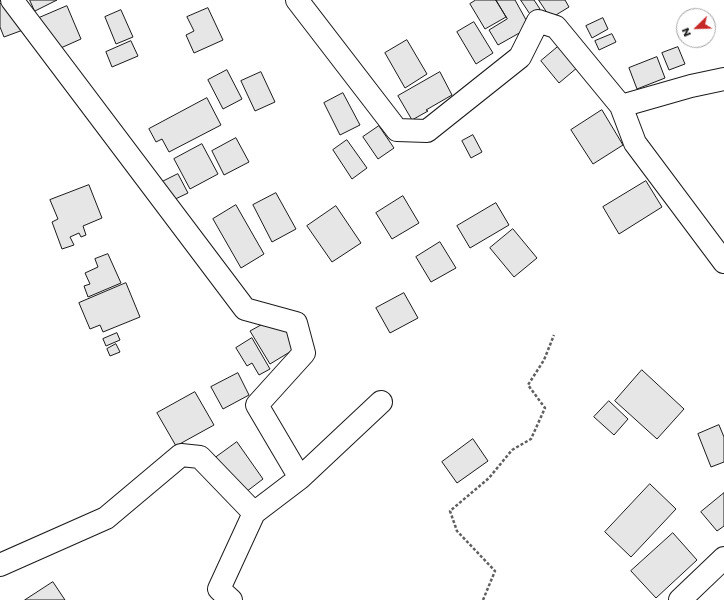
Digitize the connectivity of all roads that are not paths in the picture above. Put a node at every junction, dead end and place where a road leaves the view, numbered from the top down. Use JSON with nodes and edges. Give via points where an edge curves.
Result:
{"nodes":[{"id":1,"x":12,"y":0,"type":"edge"},
{"id":2,"x":297,"y":0,"type":"edge"},
{"id":3,"x":724,"y":79,"type":"edge"},
{"id":4,"x":621,"y":106,"type":"junction"},
{"id":5,"x":724,"y":262,"type":"edge"},
{"id":6,"x":381,"y":402,"type":"dead end"},
{"id":7,"x":300,"y":478,"type":"junction"},
{"id":8,"x":254,"y":513,"type":"junction"},
{"id":9,"x":724,"y":558,"type":"edge"},
{"id":10,"x":0,"y":565,"type":"edge"},
{"id":11,"x":230,"y":600,"type":"edge"},
{"id":12,"x":680,"y":600,"type":"edge"}],
"edges":[{"from":1,"to":7,"type":"street","via":[[245,309],[296,323],[304,352],[257,405]]},
{"from":2,"to":4,"type":"street","via":[[397,130],[427,131],[520,57],[538,21],[556,27]]},
{"from":3,"to":4,"type":"street"},
{"from":4,"to":5,"type":"street","via":[[635,143]]},
{"from":6,"to":7,"type":"street"},
{"from":7,"to":8,"type":"street"},
{"from":8,"to":10,"type":"street","via":[[200,457],[181,456],[106,518]]},
{"from":8,"to":11,"type":"street","via":[[219,589]]},
{"from":9,"to":12,"type":"street"}]}
